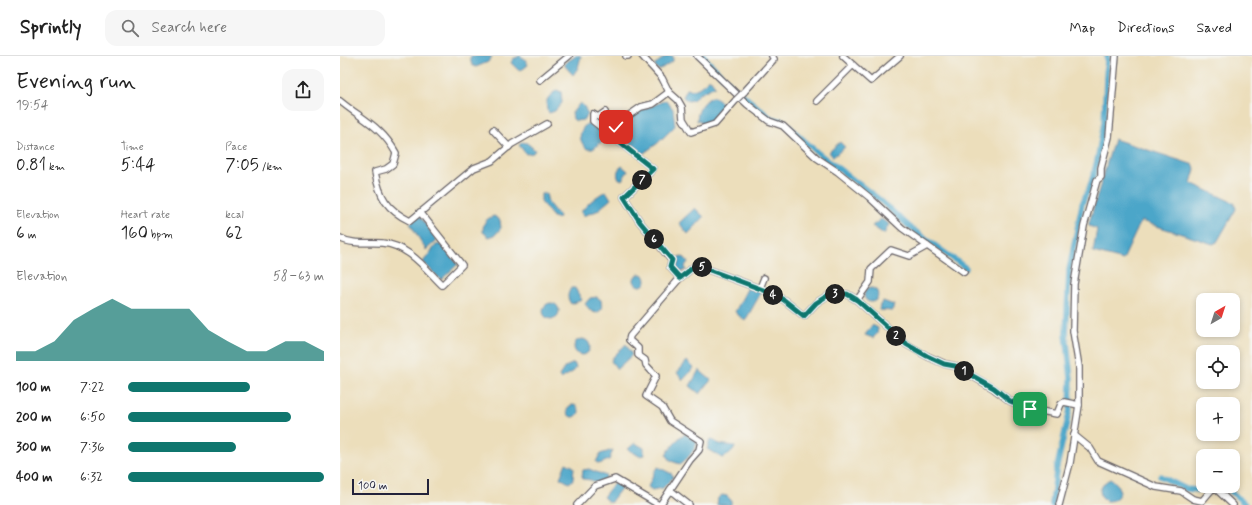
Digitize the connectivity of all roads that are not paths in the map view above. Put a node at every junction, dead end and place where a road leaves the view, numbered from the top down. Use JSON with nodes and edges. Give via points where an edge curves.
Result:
{"nodes":[{"id":1,"x":569,"y":56,"type":"edge"},
{"id":2,"x":642,"y":56,"type":"edge"},
{"id":3,"x":697,"y":56,"type":"edge"},
{"id":4,"x":772,"y":56,"type":"edge"},
{"id":5,"x":844,"y":56,"type":"edge"},
{"id":6,"x":900,"y":56,"type":"edge"},
{"id":7,"x":1116,"y":56,"type":"edge"},
{"id":8,"x":853,"y":65,"type":"junction"},
{"id":9,"x":540,"y":80,"type":"dead end"},
{"id":10,"x":669,"y":92,"type":"junction"},
{"id":11,"x":340,"y":101,"type":"edge"},
{"id":12,"x":817,"y":101,"type":"dead end"},
{"id":13,"x":605,"y":112,"type":"dead end"},
{"id":14,"x":547,"y":124,"type":"dead end"},
{"id":15,"x":493,"y":130,"type":"dead end"},
{"id":16,"x":609,"y":134,"type":"junction"},
{"id":17,"x":509,"y":147,"type":"junction"},
{"id":18,"x":420,"y":212,"type":"junction"},
{"id":19,"x":340,"y":238,"type":"edge"},
{"id":20,"x":927,"y":246,"type":"junction"},
{"id":21,"x":964,"y":272,"type":"dead end"},
{"id":22,"x":680,"y":278,"type":"junction"},
{"id":23,"x":764,"y":278,"type":"dead end"},
{"id":24,"x":760,"y":288,"type":"junction"},
{"id":25,"x":857,"y":300,"type":"junction"},
{"id":26,"x":1078,"y":405,"type":"junction"},
{"id":27,"x":1074,"y":435,"type":"junction"},
{"id":28,"x":670,"y":490,"type":"junction"},
{"id":29,"x":577,"y":505,"type":"edge"},
{"id":30,"x":659,"y":505,"type":"edge"},
{"id":31,"x":689,"y":505,"type":"edge"},
{"id":32,"x":1059,"y":505,"type":"edge"},
{"id":33,"x":1233,"y":505,"type":"edge"}],
"edges":[{"from":1,"to":9,"type":"street"},
{"from":2,"to":10,"type":"street","via":[[662,78]]},
{"from":3,"to":20,"type":"street","via":[[746,104],[769,121],[783,126],[816,158],[838,172],[902,228]]},
{"from":4,"to":10,"type":"street","bridge":true,"via":[[774,59],[715,124],[691,132],[683,119],[682,107]]},
{"from":5,"to":8,"type":"street"},
{"from":6,"to":8,"type":"street","via":[[871,81]]},
{"from":7,"to":26,"type":"street","via":[[1109,137],[1101,177],[1097,180],[1084,226],[1074,284],[1073,331],[1079,366]]},
{"from":8,"to":12,"type":"street"},
{"from":10,"to":16,"type":"street","via":[[653,104],[641,107],[628,116]]},
{"from":11,"to":18,"type":"street","via":[[373,123],[396,153],[393,164],[375,172],[377,186],[386,204],[399,216],[410,221]]},
{"from":13,"to":16,"type":"street","via":[[598,117],[593,114],[593,121]]},
{"from":14,"to":17,"type":"street"},
{"from":15,"to":17,"type":"street"},
{"from":16,"to":22,"type":"street","via":[[653,169],[624,197],[640,222],[672,260],[670,267]]},
{"from":17,"to":18,"type":"street","via":[[492,161],[474,168]]},
{"from":18,"to":19,"type":"street","via":[[462,265],[442,285],[408,252],[384,243],[347,242]]},
{"from":20,"to":21,"type":"street"},
{"from":20,"to":25,"type":"street","via":[[910,256],[890,250],[870,269],[870,282]]},
{"from":22,"to":24,"type":"street","via":[[696,265]]},
{"from":22,"to":28,"type":"street","via":[[629,340],[638,348],[638,355],[645,360],[646,365],[656,376],[646,396],[662,407],[670,421],[701,441],[699,450]]},
{"from":23,"to":24,"type":"street"},
{"from":24,"to":25,"type":"street","via":[[784,300],[804,316],[816,303],[830,294],[847,294]]},
{"from":25,"to":26,"type":"street","via":[[906,344],[944,364],[955,366],[994,388],[1010,401],[1030,409],[1057,414],[1064,402]]},
{"from":26,"to":27,"type":"street"},
{"from":27,"to":32,"type":"street"},
{"from":27,"to":33,"type":"street","via":[[1090,448],[1098,461],[1156,487],[1181,491],[1193,499],[1202,501],[1214,487]]},
{"from":28,"to":30,"type":"street"},
{"from":28,"to":31,"type":"street"},
{"from":29,"to":30,"type":"street","via":[[595,486],[615,479]]}]}
